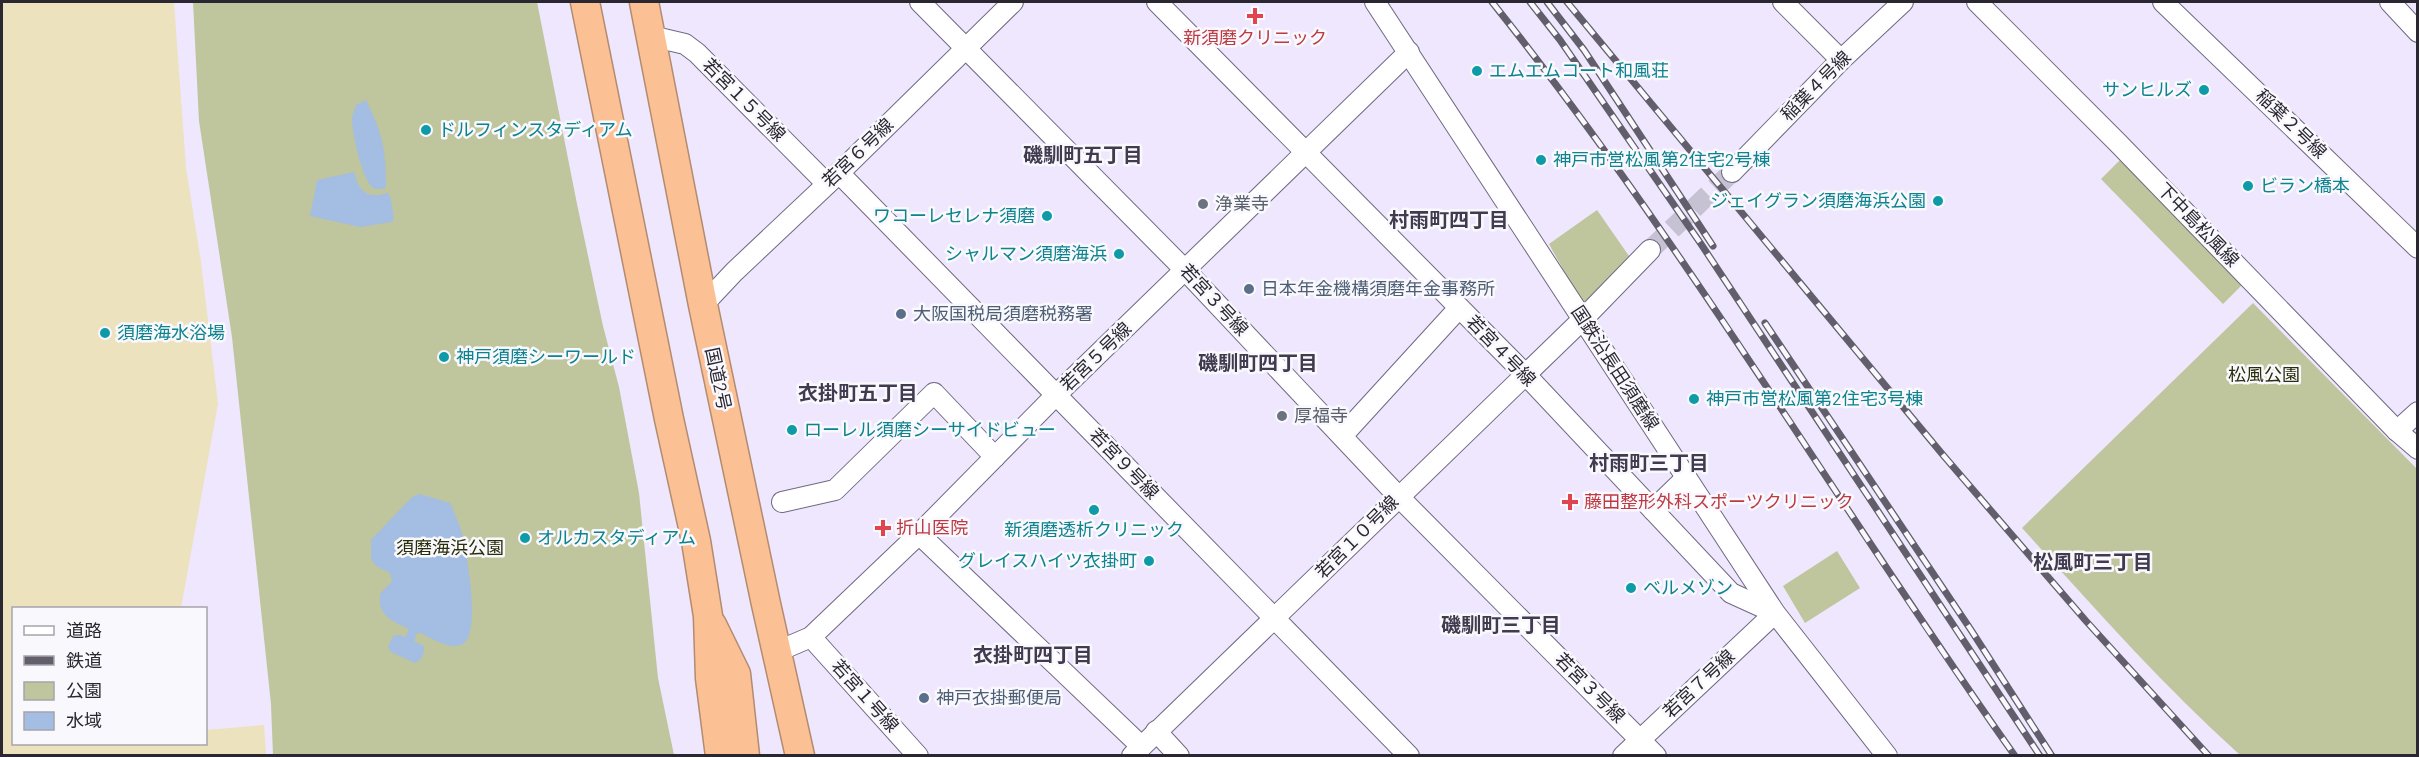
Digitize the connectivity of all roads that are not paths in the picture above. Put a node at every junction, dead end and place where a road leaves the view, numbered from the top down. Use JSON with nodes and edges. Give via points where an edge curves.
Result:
{"nodes":[{"id":1,"x":585,"y":2,"type":"edge"},
{"id":2,"x":601,"y":2,"type":"edge"},
{"id":3,"x":644,"y":2,"type":"edge"},
{"id":4,"x":920,"y":2,"type":"edge"},
{"id":5,"x":1013,"y":2,"type":"edge"},
{"id":6,"x":1157,"y":2,"type":"edge"},
{"id":7,"x":1375,"y":2,"type":"edge"},
{"id":8,"x":1783,"y":2,"type":"edge"},
{"id":9,"x":1903,"y":2,"type":"edge"},
{"id":10,"x":1977,"y":2,"type":"edge"},
{"id":11,"x":2163,"y":2,"type":"edge"},
{"id":12,"x":2390,"y":2,"type":"edge"},
{"id":13,"x":2418,"y":32,"type":"edge"},
{"id":14,"x":651,"y":36,"type":"junction"},
{"id":15,"x":964,"y":48,"type":"junction"},
{"id":16,"x":1409,"y":52,"type":"junction"},
{"id":17,"x":1841,"y":60,"type":"junction"},
{"id":18,"x":1305,"y":153,"type":"junction"},
{"id":19,"x":1732,"y":172,"type":"tunnel mouth"},
{"id":20,"x":833,"y":178,"type":"junction"},
{"id":21,"x":634,"y":246,"type":"junction"},
{"id":22,"x":2418,"y":248,"type":"edge"},
{"id":23,"x":1650,"y":250,"type":"tunnel mouth"},
{"id":24,"x":1185,"y":270,"type":"junction"},
{"id":25,"x":703,"y":305,"type":"junction"},
{"id":26,"x":1459,"y":308,"type":"junction"},
{"id":27,"x":1583,"y":319,"type":"junction"},
{"id":28,"x":1525,"y":374,"type":"junction"},
{"id":29,"x":1057,"y":394,"type":"junction"},
{"id":30,"x":2418,"y":412,"type":"edge"},
{"id":31,"x":2397,"y":431,"type":"junction"},
{"id":32,"x":1342,"y":436,"type":"junction"},
{"id":33,"x":2418,"y":449,"type":"edge"},
{"id":34,"x":995,"y":457,"type":"junction"},
{"id":35,"x":1686,"y":478,"type":"junction"},
{"id":36,"x":1398,"y":496,"type":"junction"},
{"id":37,"x":782,"y":502,"type":"dead end"},
{"id":38,"x":1653,"y":510,"type":"junction"},
{"id":39,"x":919,"y":534,"type":"junction"},
{"id":40,"x":1775,"y":613,"type":"junction"},
{"id":41,"x":708,"y":616,"type":"junction"},
{"id":42,"x":1276,"y":619,"type":"junction"},
{"id":43,"x":811,"y":637,"type":"junction"},
{"id":44,"x":776,"y":652,"type":"junction"},
{"id":45,"x":1156,"y":731,"type":"junction"},
{"id":46,"x":1640,"y":738,"type":"junction"},
{"id":47,"x":1137,"y":751,"type":"edge"},
{"id":48,"x":720,"y":756,"type":"edge"},
{"id":49,"x":746,"y":756,"type":"edge"},
{"id":50,"x":800,"y":756,"type":"edge"},
{"id":51,"x":918,"y":756,"type":"edge"},
{"id":52,"x":1179,"y":756,"type":"edge"},
{"id":53,"x":1409,"y":756,"type":"edge"},
{"id":54,"x":1623,"y":756,"type":"edge"},
{"id":55,"x":1656,"y":756,"type":"edge"},
{"id":56,"x":1887,"y":756,"type":"edge"}],
"edges":[{"from":1,"to":21,"type":"highway"},
{"from":2,"to":21,"type":"highway","via":[[633,158],[638,202]]},
{"from":3,"to":14,"type":"highway","name":"国道2号"},
{"from":4,"to":15,"type":"street","name":"若宮３号線"},
{"from":5,"to":15,"type":"street","name":"若宮６号線"},
{"from":6,"to":18,"type":"street","name":"若宮４号線"},
{"from":7,"to":16,"type":"street","name":"国鉄沿長田須磨線"},
{"from":8,"to":17,"type":"street"},
{"from":9,"to":17,"type":"street","name":"稲葉４号線"},
{"from":10,"to":31,"type":"street","name":"下中島松風線"},
{"from":11,"to":22,"type":"street","name":"稲葉２号線"},
{"from":12,"to":13,"type":"street"},
{"from":14,"to":20,"type":"street","name":"若宮１５号線","via":[[685,44],[698,53]]},
{"from":14,"to":25,"type":"highway","name":"国道2号"},
{"from":15,"to":20,"type":"street","name":"若宮６号線"},
{"from":15,"to":24,"type":"street","name":"若宮３号線"},
{"from":16,"to":18,"type":"street","name":"若宮５号線"},
{"from":16,"to":27,"type":"street","name":"国鉄沿長田須磨線"},
{"from":17,"to":19,"type":"street","name":"稲葉４号線"},
{"from":18,"to":24,"type":"street","name":"若宮５号線"},
{"from":18,"to":26,"type":"street","name":"若宮４号線"},
{"from":20,"to":25,"type":"street","name":"若宮６号線"},
{"from":20,"to":29,"type":"street","name":"若宮９号線"},
{"from":21,"to":41,"type":"highway"},
{"from":23,"to":27,"type":"street"},
{"from":24,"to":29,"type":"street","name":"若宮５号線"},
{"from":24,"to":32,"type":"street","name":"若宮３号線"},
{"from":25,"to":44,"type":"highway","name":"国道2号"},
{"from":26,"to":28,"type":"street","name":"若宮４号線"},
{"from":26,"to":32,"type":"street"},
{"from":27,"to":28,"type":"street","name":"若宮１０号線"},
{"from":27,"to":35,"type":"street","name":"国鉄沿長田須磨線"},
{"from":28,"to":36,"type":"street","name":"若宮１０号線"},
{"from":28,"to":38,"type":"street","name":"若宮４号線"},
{"from":29,"to":34,"type":"street","name":"若宮５号線"},
{"from":29,"to":42,"type":"street","name":"若宮９号線"},
{"from":30,"to":31,"type":"street"},
{"from":31,"to":33,"type":"street","name":"下中島松風線"},
{"from":32,"to":36,"type":"street","name":"若宮３号線"},
{"from":34,"to":37,"type":"street","via":[[934,393],[835,490]]},
{"from":34,"to":39,"type":"street","name":"若宮５号線"},
{"from":35,"to":38,"type":"street"},
{"from":35,"to":40,"type":"street","name":"国鉄沿長田須磨線"},
{"from":36,"to":42,"type":"street","name":"若宮１０号線"},
{"from":36,"to":46,"type":"street","name":"若宮３号線"},
{"from":38,"to":40,"type":"street","name":"若宮４号線","via":[[1731,593]]},
{"from":39,"to":43,"type":"street","name":"若宮５号線"},
{"from":39,"to":47,"type":"street"},
{"from":40,"to":46,"type":"street","name":"若宮７号線"},
{"from":40,"to":56,"type":"street","name":"国鉄沿長田須磨線"},
{"from":41,"to":48,"type":"highway","via":[[710,678]]},
{"from":41,"to":49,"type":"highway","via":[[736,674]]},
{"from":42,"to":45,"type":"street","name":"若宮１０号線"},
{"from":42,"to":53,"type":"street","name":"若宮９号線"},
{"from":43,"to":44,"type":"street","name":"若宮５号線"},
{"from":43,"to":51,"type":"street","name":"若宮１号線"},
{"from":44,"to":50,"type":"highway","name":"国道2号"},
{"from":45,"to":47,"type":"street","name":"若宮１０号線"},
{"from":45,"to":52,"type":"street"},
{"from":46,"to":54,"type":"street","name":"若宮７号線"},
{"from":46,"to":55,"type":"street","name":"若宮３号線"}]}
